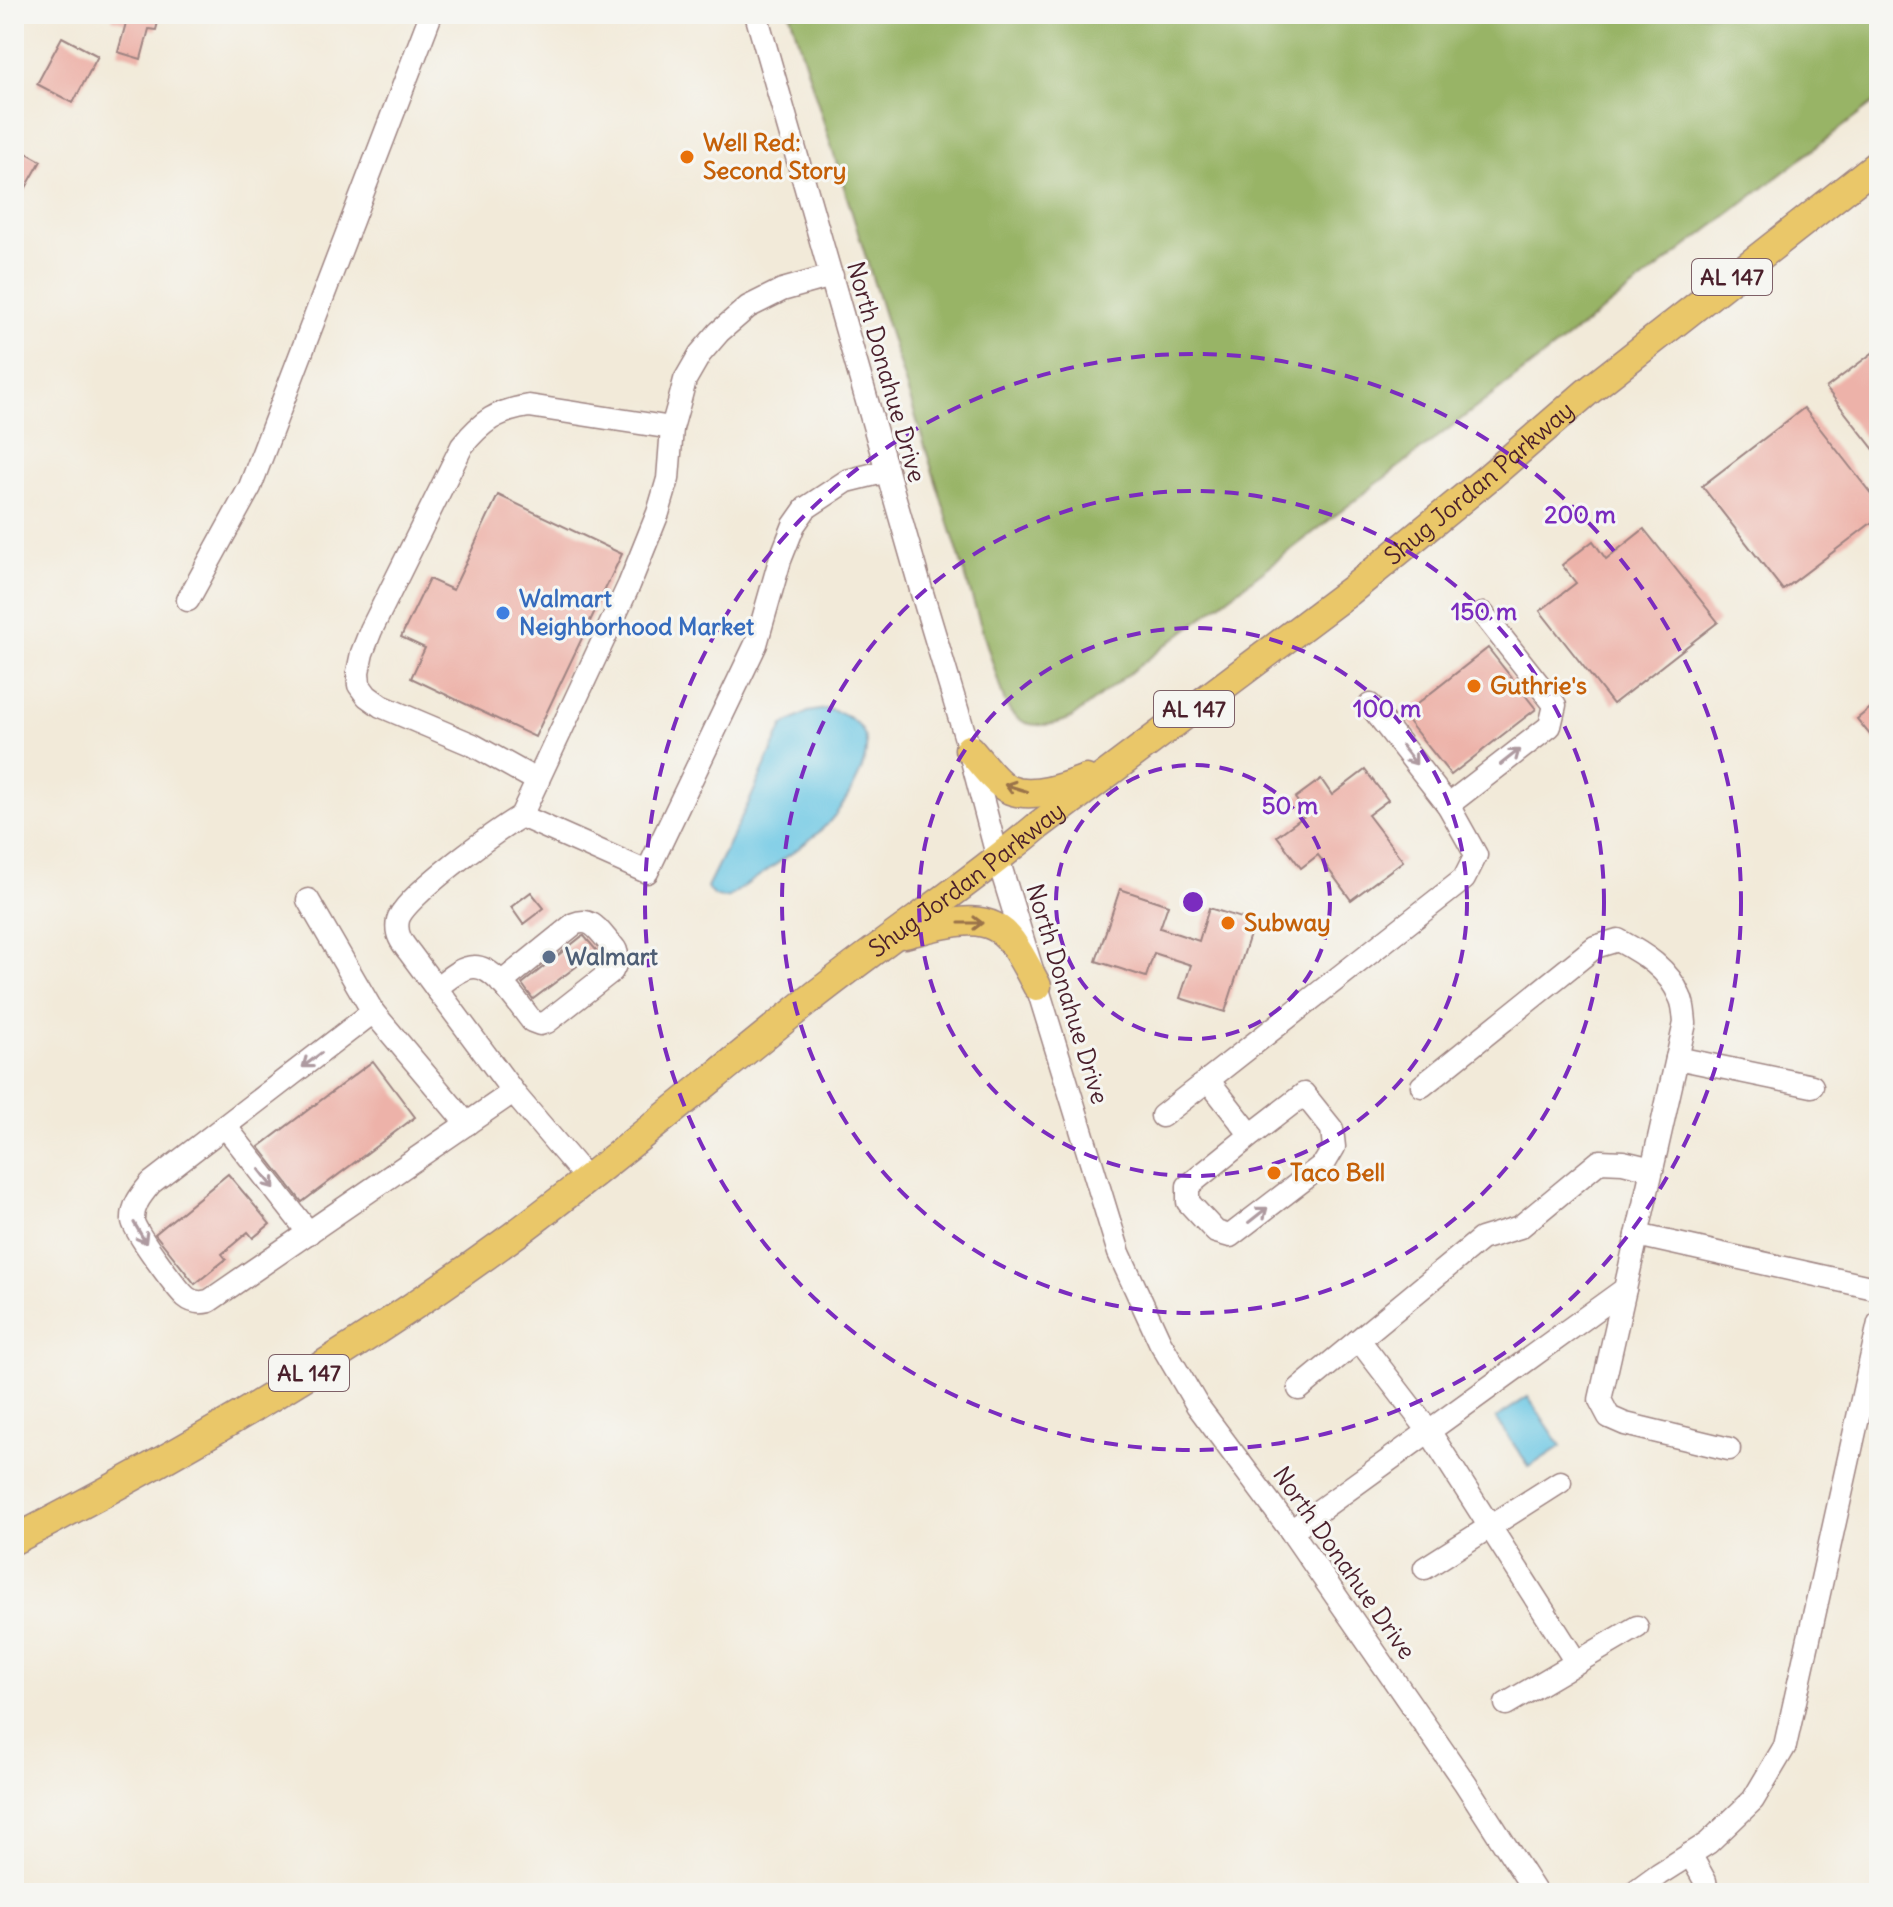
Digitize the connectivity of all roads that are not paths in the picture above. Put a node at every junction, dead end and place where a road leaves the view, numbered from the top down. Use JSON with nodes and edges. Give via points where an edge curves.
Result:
{"nodes":[{"id":1,"x":431,"y":14,"type":"edge"},
{"id":2,"x":756,"y":14,"type":"edge"},
{"id":3,"x":1879,"y":163,"type":"edge"},
{"id":4,"x":832,"y":276,"type":"junction"},
{"id":5,"x":672,"y":428,"type":"junction"},
{"id":6,"x":887,"y":471,"type":"junction"},
{"id":7,"x":188,"y":600,"type":"dead end"},
{"id":8,"x":1483,"y":614,"type":"dead end"},
{"id":9,"x":1370,"y":705,"type":"dead end"},
{"id":10,"x":969,"y":749,"type":"junction"},
{"id":11,"x":1116,"y":767,"type":"junction"},
{"id":12,"x":538,"y":781,"type":"junction"},
{"id":13,"x":1448,"y":805,"type":"junction"},
{"id":14,"x":521,"y":816,"type":"junction"},
{"id":15,"x":998,"y":859,"type":"junction"},
{"id":16,"x":308,"y":900,"type":"dead end"},
{"id":17,"x":895,"y":936,"type":"junction"},
{"id":18,"x":501,"y":983,"type":"junction"},
{"id":19,"x":1037,"y":986,"type":"junction"},
{"id":20,"x":436,"y":988,"type":"junction"},
{"id":21,"x":373,"y":1012,"type":"junction"},
{"id":22,"x":1677,"y":1058,"type":"junction"},
{"id":23,"x":1208,"y":1080,"type":"junction"},
{"id":24,"x":1422,"y":1086,"type":"dead end"},
{"id":25,"x":1812,"y":1086,"type":"dead end"},
{"id":26,"x":513,"y":1092,"type":"junction"},
{"id":27,"x":1162,"y":1116,"type":"dead end"},
{"id":28,"x":467,"y":1124,"type":"junction"},
{"id":29,"x":225,"y":1126,"type":"junction"},
{"id":30,"x":1251,"y":1135,"type":"junction"},
{"id":31,"x":1652,"y":1169,"type":"junction"},
{"id":32,"x":587,"y":1179,"type":"junction"},
{"id":33,"x":309,"y":1233,"type":"junction"},
{"id":34,"x":1637,"y":1235,"type":"junction"},
{"id":35,"x":1625,"y":1289,"type":"junction"},
{"id":36,"x":1879,"y":1289,"type":"edge"},
{"id":37,"x":1879,"y":1323,"type":"edge"},
{"id":38,"x":1359,"y":1340,"type":"junction"},
{"id":39,"x":1299,"y":1389,"type":"dead end"},
{"id":40,"x":1429,"y":1431,"type":"junction"},
{"id":41,"x":1729,"y":1449,"type":"dead end"},
{"id":42,"x":1560,"y":1482,"type":"dead end"},
{"id":43,"x":1490,"y":1528,"type":"junction"},
{"id":44,"x":1291,"y":1531,"type":"junction"},
{"id":45,"x":14,"y":1540,"type":"edge"},
{"id":46,"x":1425,"y":1568,"type":"dead end"},
{"id":47,"x":1637,"y":1627,"type":"dead end"},
{"id":48,"x":1576,"y":1662,"type":"junction"},
{"id":49,"x":1506,"y":1704,"type":"dead end"},
{"id":50,"x":1690,"y":1854,"type":"junction"},
{"id":51,"x":1639,"y":1891,"type":"edge"},
{"id":52,"x":1536,"y":1893,"type":"edge"},
{"id":53,"x":1707,"y":1893,"type":"edge"}],
"edges":[{"from":1,"to":7,"type":"street","via":[[250,487]]},
{"from":2,"to":4,"type":"street","name":"North Donahue Drive"},
{"from":3,"to":11,"type":"main road","name":"Shug Jordan Parkway","number":"AL 147","via":[[1586,393],[1350,591]]},
{"from":4,"to":5,"type":"street","via":[[782,290],[748,307],[719,332],[685,380]]},
{"from":4,"to":6,"type":"street","name":"North Donahue Drive"},
{"from":5,"to":12,"type":"street","via":[[668,479],[658,513]]},
{"from":5,"to":12,"type":"street","via":[[529,406],[477,428],[462,446],[362,653],[359,685],[367,696]]},
{"from":6,"to":10,"type":"street","name":"North Donahue Drive"},
{"from":6,"to":14,"type":"street","via":[[847,481],[806,508],[794,525],[756,644],[647,872]]},
{"from":13,"to":8,"type":"street","one_way":true,"via":[[1550,726],[1555,705]]},
{"from":9,"to":13,"type":"street","one_way":true},
{"from":11,"to":10,"type":"main road","one_way":true,"via":[[1034,793],[1010,790]]},
{"from":10,"to":15,"type":"street","name":"North Donahue Drive"},
{"from":11,"to":15,"type":"main road","name":"Shug Jordan Parkway","number":"AL 147"},
{"from":12,"to":14,"type":"street"},
{"from":13,"to":23,"type":"street","via":[[1476,855],[1464,879]]},
{"from":14,"to":20,"type":"street","via":[[404,906],[398,936]]},
{"from":15,"to":17,"type":"main road","name":"Shug Jordan Parkway","number":"AL 147"},
{"from":15,"to":19,"type":"street","name":"North Donahue Drive"},
{"from":16,"to":21,"type":"street"},
{"from":17,"to":19,"type":"main road","one_way":true,"via":[[984,922],[1011,941]]},
{"from":17,"to":32,"type":"main road","name":"Shug Jordan Parkway","number":"AL 147"},
{"from":18,"to":18,"type":"street","via":[[581,921],[595,926],[616,951],[612,971],[540,1024]]},
{"from":18,"to":20,"type":"street","via":[[475,966]]},
{"from":19,"to":44,"type":"street","name":"North Donahue Drive","via":[[1119,1253],[1160,1342],[1197,1405]]},
{"from":20,"to":26,"type":"street"},
{"from":21,"to":28,"type":"street"},
{"from":21,"to":29,"type":"street","one_way":true},
{"from":22,"to":24,"type":"street","via":[[1685,1023],[1681,999],[1666,973],[1618,940],[1595,947]]},
{"from":22,"to":25,"type":"street"},
{"from":22,"to":31,"type":"street"},
{"from":23,"to":27,"type":"street"},
{"from":23,"to":30,"type":"street"},
{"from":26,"to":28,"type":"street"},
{"from":26,"to":32,"type":"street"},
{"from":28,"to":33,"type":"street"},
{"from":29,"to":33,"type":"street","one_way":true},
{"from":29,"to":33,"type":"street","one_way":true,"via":[[151,1183],[134,1209],[134,1229],[186,1297],[209,1301]]},
{"from":30,"to":30,"type":"street","one_way":true,"via":[[1188,1186],[1188,1202],[1216,1232],[1230,1236],[1324,1164],[1334,1147],[1332,1129],[1304,1094]]},
{"from":31,"to":34,"type":"street"},
{"from":31,"to":38,"type":"street","via":[[1600,1161],[1520,1227],[1481,1239]]},
{"from":32,"to":45,"type":"main road","name":"Shug Jordan Parkway","number":"AL 147","via":[[408,1310],[299,1380],[188,1447]]},
{"from":34,"to":35,"type":"street"},
{"from":34,"to":36,"type":"street"},
{"from":35,"to":40,"type":"street"},
{"from":35,"to":41,"type":"street","via":[[1600,1400],[1609,1417]]},
{"from":37,"to":50,"type":"street","via":[[1785,1746],[1753,1800]]},
{"from":38,"to":39,"type":"street"},
{"from":38,"to":40,"type":"street"},
{"from":40,"to":43,"type":"street"},
{"from":40,"to":44,"type":"street"},
{"from":42,"to":43,"type":"street"},
{"from":43,"to":46,"type":"street"},
{"from":43,"to":48,"type":"street"},
{"from":44,"to":52,"type":"street","name":"North Donahue Drive"},
{"from":47,"to":48,"type":"street"},
{"from":48,"to":49,"type":"street"},
{"from":50,"to":51,"type":"street"},
{"from":50,"to":53,"type":"street"}]}
